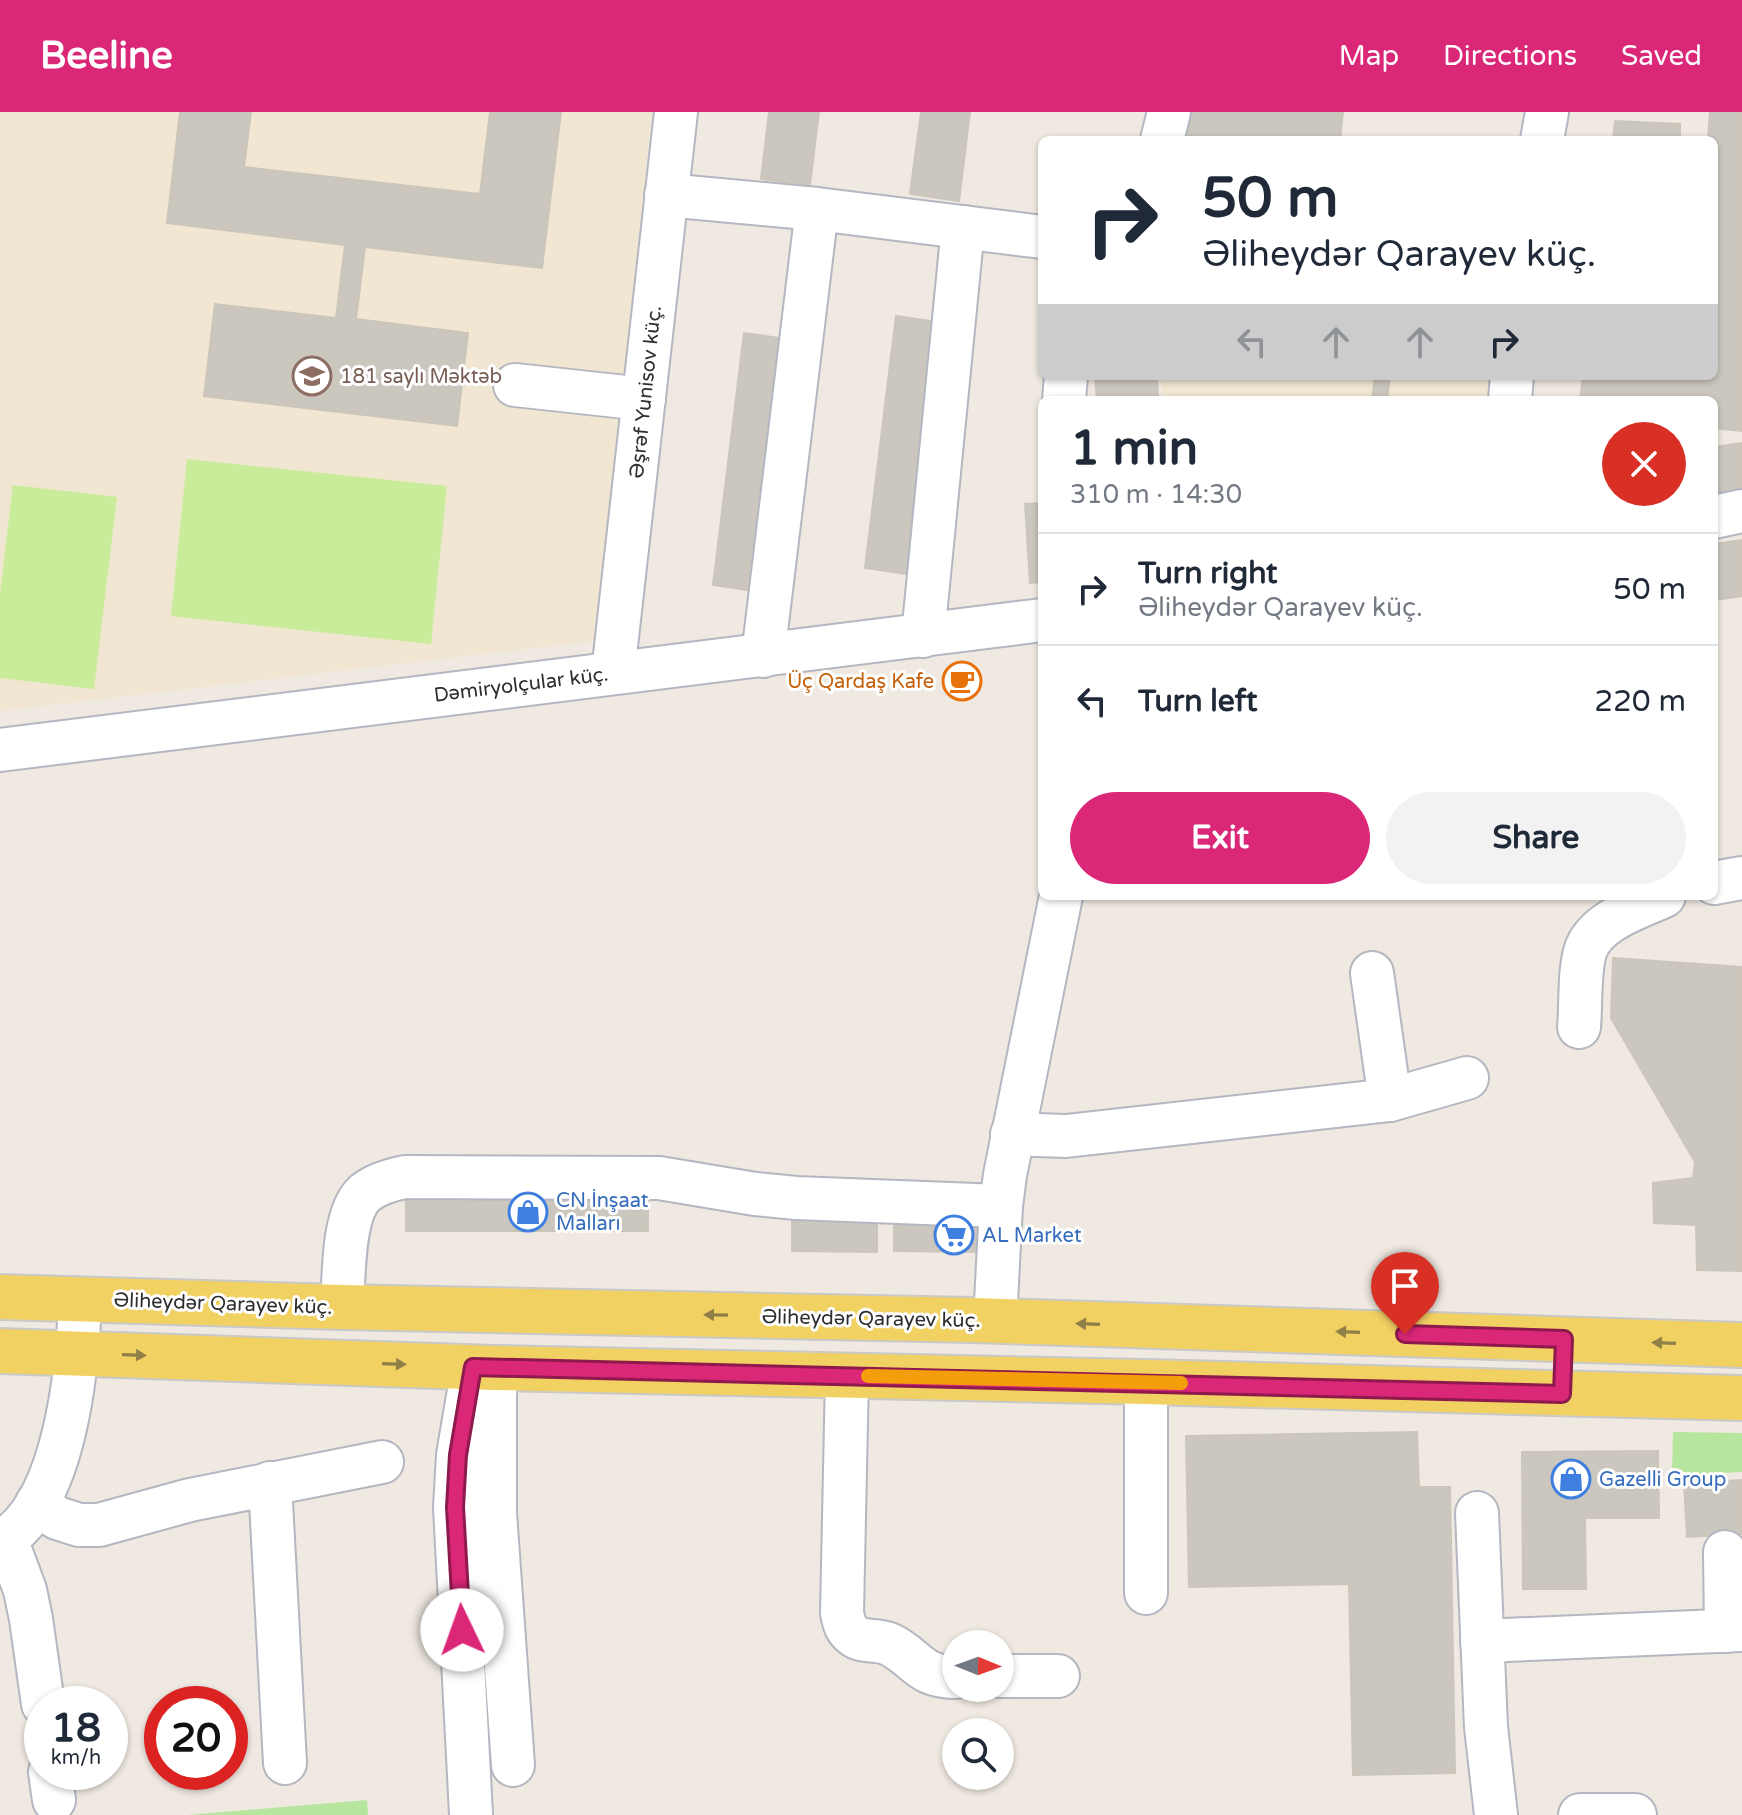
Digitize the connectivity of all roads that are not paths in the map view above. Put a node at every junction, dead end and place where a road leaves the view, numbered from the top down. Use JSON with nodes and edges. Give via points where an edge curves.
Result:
{"nodes":[{"id":1,"x":676,"y":112,"type":"edge"},
{"id":2,"x":1169,"y":112,"type":"edge"},
{"id":3,"x":1547,"y":112,"type":"edge"},
{"id":4,"x":1163,"y":136,"type":"edge"},
{"id":5,"x":1543,"y":136,"type":"edge"},
{"id":6,"x":666,"y":195,"type":"junction"},
{"id":7,"x":817,"y":209,"type":"junction"},
{"id":8,"x":963,"y":227,"type":"junction"},
{"id":9,"x":1038,"y":236,"type":"edge"},
{"id":10,"x":515,"y":385,"type":"dead end"},
{"id":11,"x":644,"y":399,"type":"junction"},
{"id":12,"x":1742,"y":511,"type":"edge"},
{"id":13,"x":1718,"y":516,"type":"edge"},
{"id":14,"x":1038,"y":621,"type":"edge"},
{"id":15,"x":923,"y":636,"type":"junction"},
{"id":16,"x":763,"y":656,"type":"junction"},
{"id":17,"x":613,"y":673,"type":"junction"},
{"id":18,"x":0,"y":750,"type":"edge"},
{"id":19,"x":1742,"y":878,"type":"edge"},
{"id":20,"x":1718,"y":882,"type":"edge"},
{"id":21,"x":1060,"y":900,"type":"edge"},
{"id":22,"x":1655,"y":900,"type":"edge"},
{"id":23,"x":1372,"y":973,"type":"dead end"},
{"id":24,"x":1579,"y":1027,"type":"dead end"},
{"id":25,"x":1467,"y":1078,"type":"dead end"},
{"id":26,"x":1390,"y":1100,"type":"junction"},
{"id":27,"x":1012,"y":1134,"type":"junction"},
{"id":28,"x":1001,"y":1206,"type":"junction"},
{"id":29,"x":0,"y":1297,"type":"edge"},
{"id":30,"x":80,"y":1299,"type":"junction"},
{"id":31,"x":342,"y":1307,"type":"junction"},
{"id":32,"x":476,"y":1310,"type":"junction"},
{"id":33,"x":995,"y":1321,"type":"junction"},
{"id":34,"x":1564,"y":1339,"type":"junction"},
{"id":35,"x":1742,"y":1345,"type":"edge"},
{"id":36,"x":0,"y":1351,"type":"edge"},
{"id":37,"x":78,"y":1353,"type":"junction"},
{"id":38,"x":484,"y":1367,"type":"junction"},
{"id":39,"x":847,"y":1375,"type":"junction"},
{"id":40,"x":1146,"y":1382,"type":"junction"},
{"id":41,"x":1562,"y":1394,"type":"junction"},
{"id":42,"x":1742,"y":1398,"type":"edge"},
{"id":43,"x":382,"y":1462,"type":"dead end"},
{"id":44,"x":270,"y":1483,"type":"junction"},
{"id":45,"x":37,"y":1503,"type":"junction"},
{"id":46,"x":1477,"y":1513,"type":"dead end"},
{"id":47,"x":3,"y":1541,"type":"edge"},
{"id":48,"x":1725,"y":1552,"type":"dead end"},
{"id":49,"x":1146,"y":1593,"type":"dead end"},
{"id":50,"x":1734,"y":1630,"type":"edge"},
{"id":51,"x":1482,"y":1641,"type":"junction"},
{"id":52,"x":1014,"y":1676,"type":"edge"},
{"id":53,"x":1058,"y":1676,"type":"dead end"},
{"id":54,"x":942,"y":1677,"type":"edge"},
{"id":55,"x":40,"y":1686,"type":"edge"},
{"id":56,"x":285,"y":1763,"type":"dead end"},
{"id":57,"x":513,"y":1765,"type":"dead end"},
{"id":58,"x":471,"y":1814,"type":"edge"},
{"id":59,"x":1496,"y":1815,"type":"edge"},
{"id":60,"x":1580,"y":1815,"type":"edge"},
{"id":61,"x":1635,"y":1815,"type":"edge"}],
"edges":[{"from":1,"to":6,"type":"street","name":"Əşrəf Yunisov küç."},
{"from":2,"to":4,"type":"street"},
{"from":3,"to":5,"type":"street"},
{"from":6,"to":7,"type":"street"},
{"from":6,"to":11,"type":"street","name":"Əşrəf Yunisov küç."},
{"from":7,"to":8,"type":"street"},
{"from":7,"to":16,"type":"street"},
{"from":8,"to":9,"type":"street"},
{"from":8,"to":15,"type":"street"},
{"from":10,"to":11,"type":"street"},
{"from":11,"to":17,"type":"street","name":"Əşrəf Yunisov küç."},
{"from":12,"to":13,"type":"street"},
{"from":14,"to":15,"type":"street","name":"Dəmiryolçular küç."},
{"from":15,"to":16,"type":"street","name":"Dəmiryolçular küç."},
{"from":16,"to":17,"type":"street","name":"Dəmiryolçular küç."},
{"from":17,"to":18,"type":"street","name":"Dəmiryolçular küç."},
{"from":19,"to":20,"type":"street"},
{"from":21,"to":27,"type":"street"},
{"from":22,"to":24,"type":"street","via":[[1617,918],[1591,941],[1585,951]]},
{"from":23,"to":26,"type":"street"},
{"from":25,"to":26,"type":"street"},
{"from":26,"to":27,"type":"street","via":[[1066,1136]]},
{"from":27,"to":28,"type":"street"},
{"from":28,"to":31,"type":"street","via":[[796,1198],[659,1178],[405,1177],[362,1195],[350,1217]]},
{"from":28,"to":33,"type":"street"},
{"from":29,"to":30,"type":"main road","name":"Əliheydər Qarayev küç."},
{"from":30,"to":31,"type":"main road","name":"Əliheydər Qarayev küç."},
{"from":30,"to":37,"type":"street"},
{"from":31,"to":32,"type":"main road","name":"Əliheydər Qarayev küç."},
{"from":33,"to":32,"type":"main road","name":"Əliheydər Qarayev küç.","one_way":true},
{"from":32,"to":38,"type":"main road","via":[[456,1320],[450,1338],[456,1355]]},
{"from":34,"to":33,"type":"main road","name":"Əliheydər Qarayev küç.","one_way":true},
{"from":35,"to":34,"type":"main road","name":"Əliheydər Qarayev küç.","one_way":true},
{"from":34,"to":41,"type":"main road"},
{"from":36,"to":37,"type":"main road"},
{"from":37,"to":38,"type":"main road","one_way":true},
{"from":37,"to":45,"type":"street","via":[[69,1415]]},
{"from":38,"to":39,"type":"main road"},
{"from":38,"to":57,"type":"street"},
{"from":38,"to":58,"type":"street","via":[[458,1455],[455,1507]]},
{"from":39,"to":40,"type":"main road"},
{"from":39,"to":54,"type":"street","via":[[845,1627],[855,1638],[886,1642]]},
{"from":40,"to":41,"type":"main road"},
{"from":40,"to":49,"type":"street"},
{"from":41,"to":42,"type":"main road"},
{"from":43,"to":44,"type":"street"},
{"from":44,"to":45,"type":"street","via":[[99,1525],[68,1522]]},
{"from":44,"to":56,"type":"street"},
{"from":45,"to":47,"type":"street"},
{"from":46,"to":51,"type":"street"},
{"from":47,"to":55,"type":"street","via":[[25,1590]]},
{"from":48,"to":50,"type":"street"},
{"from":50,"to":51,"type":"street"},
{"from":51,"to":59,"type":"street"},
{"from":52,"to":53,"type":"street"},
{"from":60,"to":61,"type":"street"}]}
